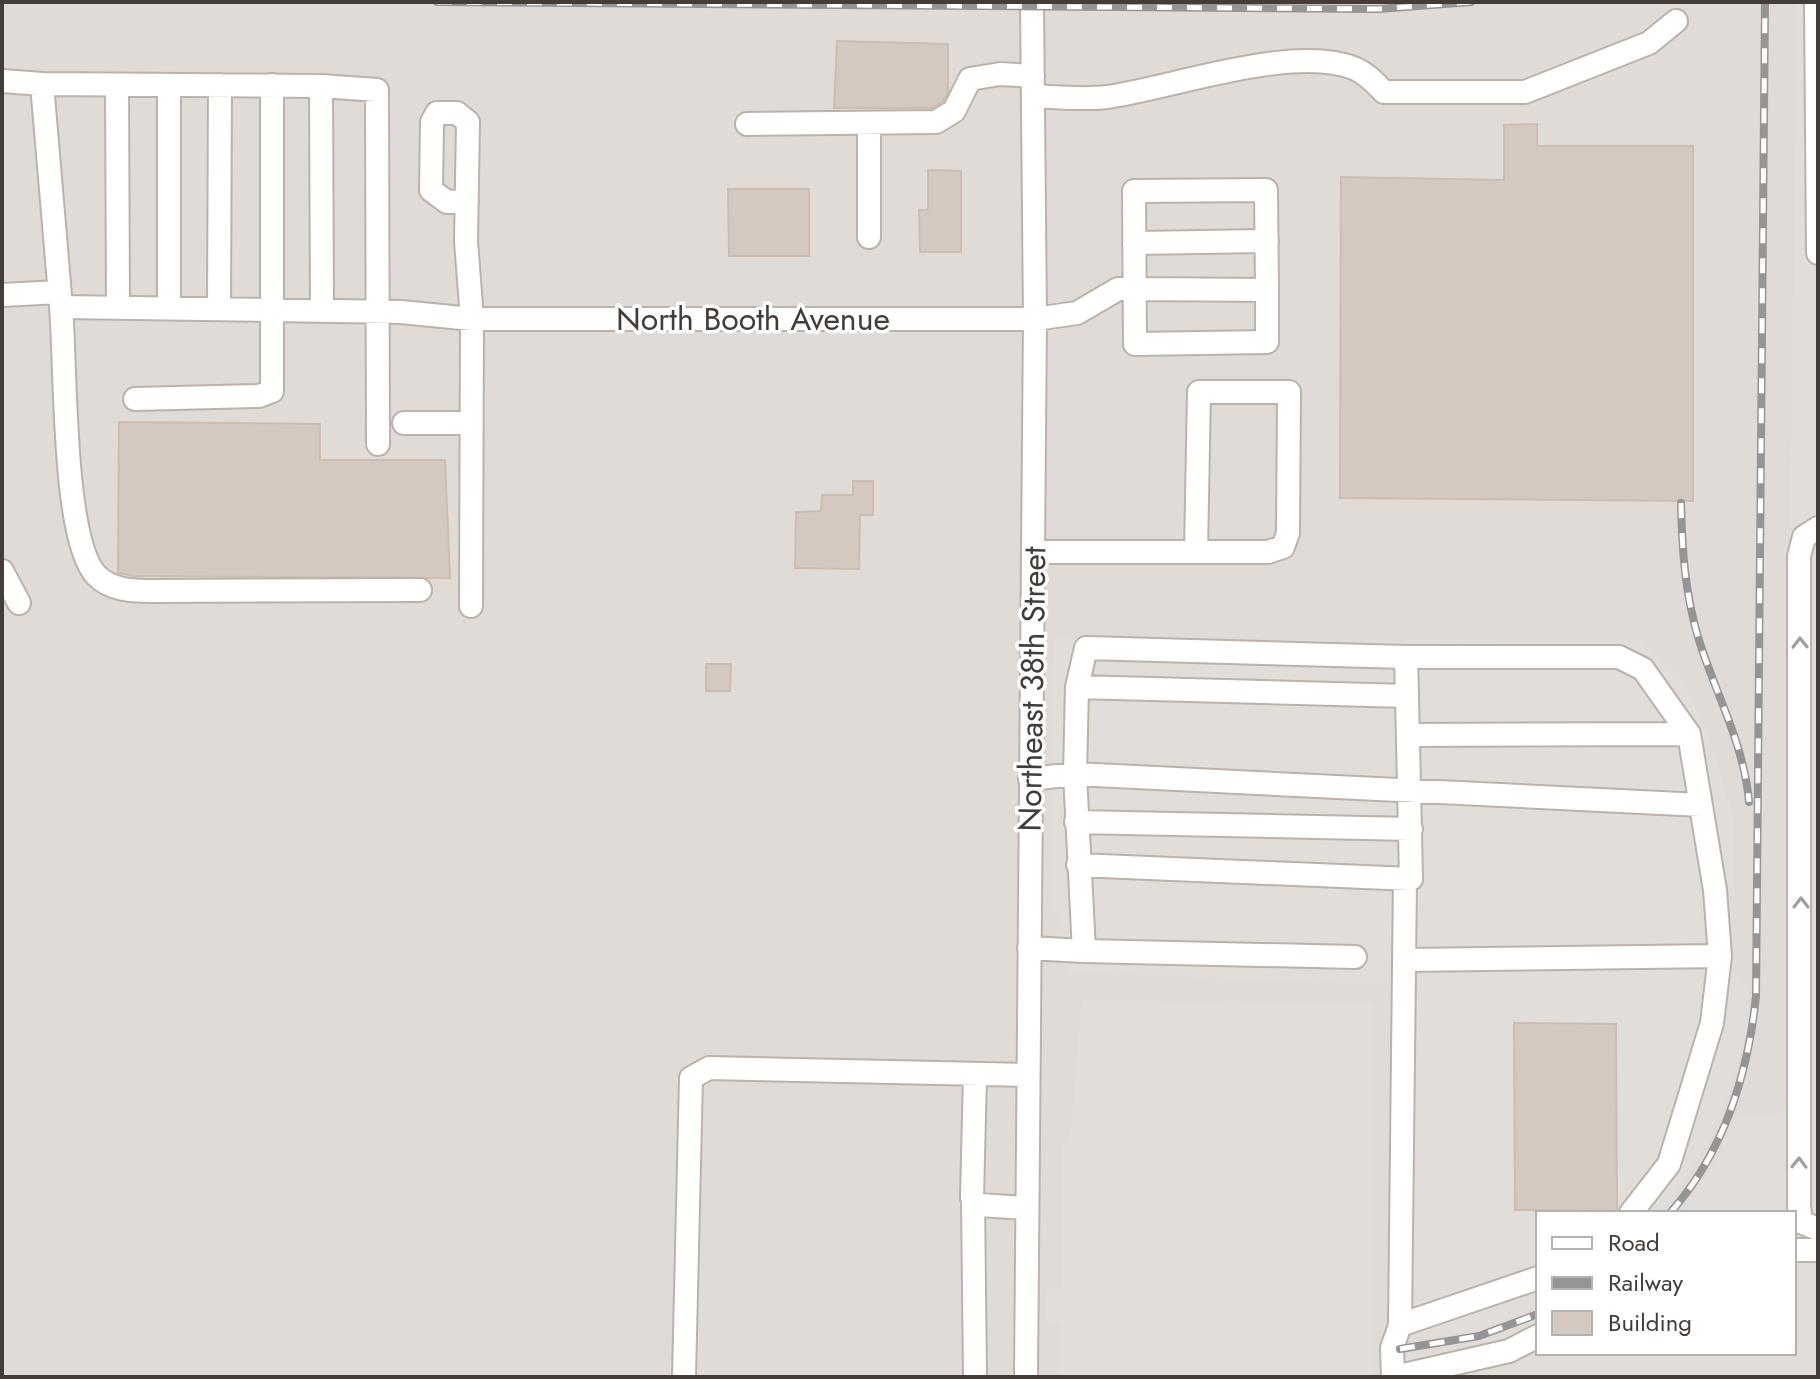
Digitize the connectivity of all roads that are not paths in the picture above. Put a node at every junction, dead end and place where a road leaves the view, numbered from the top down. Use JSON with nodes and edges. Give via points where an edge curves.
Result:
{"nodes":[{"id":1,"x":1032,"y":2,"type":"edge"},
{"id":2,"x":1816,"y":2,"type":"edge"},
{"id":3,"x":1676,"y":21,"type":"dead end"},
{"id":4,"x":2,"y":81,"type":"edge"},
{"id":5,"x":42,"y":84,"type":"junction"},
{"id":6,"x":117,"y":85,"type":"junction"},
{"id":7,"x":169,"y":85,"type":"junction"},
{"id":8,"x":220,"y":85,"type":"junction"},
{"id":9,"x":272,"y":85,"type":"junction"},
{"id":10,"x":321,"y":86,"type":"junction"},
{"id":11,"x":1033,"y":86,"type":"junction"},
{"id":12,"x":869,"y":123,"type":"junction"},
{"id":13,"x":747,"y":124,"type":"dead end"},
{"id":14,"x":467,"y":201,"type":"dead end"},
{"id":15,"x":869,"y":237,"type":"dead end"},
{"id":16,"x":1267,"y":241,"type":"junction"},
{"id":17,"x":1134,"y":243,"type":"junction"},
{"id":18,"x":1818,"y":253,"type":"edge"},
{"id":19,"x":1135,"y":289,"type":"junction"},
{"id":20,"x":1267,"y":290,"type":"junction"},
{"id":21,"x":2,"y":295,"type":"edge"},
{"id":22,"x":60,"y":300,"type":"junction"},
{"id":23,"x":118,"y":308,"type":"junction"},
{"id":24,"x":169,"y":308,"type":"junction"},
{"id":25,"x":219,"y":309,"type":"junction"},
{"id":26,"x":273,"y":310,"type":"junction"},
{"id":27,"x":322,"y":311,"type":"junction"},
{"id":28,"x":379,"y":312,"type":"junction"},
{"id":29,"x":472,"y":319,"type":"junction"},
{"id":30,"x":1035,"y":319,"type":"junction"},
{"id":31,"x":135,"y":399,"type":"dead end"},
{"id":32,"x":404,"y":423,"type":"dead end"},
{"id":33,"x":471,"y":423,"type":"junction"},
{"id":34,"x":378,"y":444,"type":"dead end"},
{"id":35,"x":1818,"y":528,"type":"edge"},
{"id":36,"x":1033,"y":552,"type":"junction"},
{"id":37,"x":1196,"y":552,"type":"junction"},
{"id":38,"x":2,"y":571,"type":"edge"},
{"id":39,"x":420,"y":590,"type":"dead end"},
{"id":40,"x":19,"y":603,"type":"dead end"},
{"id":41,"x":471,"y":606,"type":"dead end"},
{"id":42,"x":1406,"y":657,"type":"junction"},
{"id":43,"x":1077,"y":687,"type":"junction"},
{"id":44,"x":1407,"y":696,"type":"junction"},
{"id":45,"x":1689,"y":734,"type":"junction"},
{"id":46,"x":1409,"y":735,"type":"junction"},
{"id":47,"x":1075,"y":774,"type":"junction"},
{"id":48,"x":1030,"y":779,"type":"junction"},
{"id":49,"x":1411,"y":791,"type":"junction"},
{"id":50,"x":1701,"y":805,"type":"junction"},
{"id":51,"x":1076,"y":822,"type":"junction"},
{"id":52,"x":1411,"y":829,"type":"junction"},
{"id":53,"x":1078,"y":865,"type":"junction"},
{"id":54,"x":1405,"y":878,"type":"junction"},
{"id":55,"x":1029,"y":948,"type":"junction"},
{"id":56,"x":1084,"y":951,"type":"junction"},
{"id":57,"x":1720,"y":956,"type":"junction"},
{"id":58,"x":1355,"y":957,"type":"dead end"},
{"id":59,"x":1405,"y":960,"type":"junction"},
{"id":60,"x":975,"y":1074,"type":"junction"},
{"id":61,"x":1028,"y":1075,"type":"junction"},
{"id":62,"x":973,"y":1200,"type":"junction"},
{"id":63,"x":1027,"y":1208,"type":"junction"},
{"id":64,"x":1633,"y":1211,"type":"edge"},
{"id":65,"x":1818,"y":1229,"type":"edge"},
{"id":66,"x":1796,"y":1250,"type":"edge"},
{"id":67,"x":1818,"y":1250,"type":"edge"},
{"id":68,"x":1536,"y":1279,"type":"edge"},
{"id":69,"x":1400,"y":1325,"type":"junction"},
{"id":70,"x":1536,"y":1337,"type":"edge"},
{"id":71,"x":684,"y":1377,"type":"edge"},
{"id":72,"x":975,"y":1377,"type":"edge"},
{"id":73,"x":1026,"y":1377,"type":"edge"},
{"id":74,"x":1394,"y":1377,"type":"edge"}],
"edges":[{"from":1,"to":11,"type":"street","name":"Northeast 38th Street"},
{"from":2,"to":18,"type":"street"},
{"from":3,"to":11,"type":"street","via":[[1649,43],[1525,92],[1384,92],[1353,67],[1314,61],[1235,70],[1103,97]]},
{"from":4,"to":5,"type":"street"},
{"from":5,"to":6,"type":"street"},
{"from":5,"to":22,"type":"street"},
{"from":6,"to":7,"type":"street"},
{"from":6,"to":23,"type":"street"},
{"from":7,"to":8,"type":"street"},
{"from":7,"to":24,"type":"street"},
{"from":8,"to":9,"type":"street"},
{"from":8,"to":25,"type":"street"},
{"from":9,"to":10,"type":"street"},
{"from":9,"to":26,"type":"street"},
{"from":10,"to":27,"type":"street"},
{"from":10,"to":28,"type":"street","via":[[377,90]]},
{"from":11,"to":12,"type":"street","via":[[1000,74],[970,79],[954,111],[936,122]]},
{"from":11,"to":30,"type":"street","name":"Northeast 38th Street"},
{"from":12,"to":13,"type":"street"},
{"from":12,"to":15,"type":"street"},
{"from":14,"to":29,"type":"street"},
{"from":16,"to":17,"type":"street"},
{"from":16,"to":17,"type":"street","via":[[1266,190],[1148,190],[1134,191]]},
{"from":16,"to":20,"type":"street"},
{"from":17,"to":19,"type":"street"},
{"from":19,"to":20,"type":"street","name":"North Booth Avenue"},
{"from":19,"to":20,"type":"street","via":[[1135,344],[1267,342]]},
{"from":19,"to":30,"type":"street","name":"North Booth Avenue","via":[[1118,289],[1077,313]]},
{"from":21,"to":22,"type":"street","name":"North Booth Avenue"},
{"from":22,"to":23,"type":"street","name":"North Booth Avenue"},
{"from":22,"to":39,"type":"street","via":[[77,530],[87,562],[104,581],[128,590],[154,591]]},
{"from":23,"to":24,"type":"street","name":"North Booth Avenue"},
{"from":24,"to":25,"type":"street","name":"North Booth Avenue"},
{"from":25,"to":26,"type":"street","name":"North Booth Avenue"},
{"from":26,"to":27,"type":"street","name":"North Booth Avenue"},
{"from":26,"to":31,"type":"street","via":[[272,391],[259,396]]},
{"from":27,"to":28,"type":"street","name":"North Booth Avenue"},
{"from":28,"to":29,"type":"street","name":"North Booth Avenue"},
{"from":28,"to":34,"type":"street"},
{"from":29,"to":30,"type":"street","name":"North Booth Avenue"},
{"from":29,"to":33,"type":"street"},
{"from":30,"to":36,"type":"street","name":"Northeast 38th Street"},
{"from":32,"to":33,"type":"street"},
{"from":33,"to":41,"type":"street"},
{"from":65,"to":35,"type":"street","one_way":true,"via":[[1801,1222],[1799,1206],[1799,556],[1804,537]]},
{"from":36,"to":37,"type":"street"},
{"from":36,"to":48,"type":"street","name":"Northeast 38th Street"},
{"from":37,"to":37,"type":"street","via":[[1268,552],[1283,547],[1288,533],[1289,392],[1199,392]]},
{"from":38,"to":40,"type":"street"},
{"from":42,"to":43,"type":"street","via":[[1086,648]]},
{"from":42,"to":44,"type":"street"},
{"from":42,"to":45,"type":"street","via":[[1619,657],[1643,669]]},
{"from":43,"to":44,"type":"street"},
{"from":43,"to":47,"type":"street"},
{"from":44,"to":46,"type":"street"},
{"from":45,"to":46,"type":"street"},
{"from":45,"to":50,"type":"street"},
{"from":46,"to":49,"type":"street"},
{"from":47,"to":48,"type":"street"},
{"from":47,"to":49,"type":"street"},
{"from":47,"to":51,"type":"street"},
{"from":48,"to":55,"type":"street","name":"Northeast 38th Street"},
{"from":49,"to":50,"type":"street"},
{"from":49,"to":52,"type":"street"},
{"from":50,"to":57,"type":"street"},
{"from":51,"to":52,"type":"street"},
{"from":51,"to":53,"type":"street"},
{"from":52,"to":54,"type":"street","via":[[1411,879]]},
{"from":53,"to":54,"type":"street"},
{"from":53,"to":56,"type":"street"},
{"from":54,"to":59,"type":"street"},
{"from":55,"to":56,"type":"street"},
{"from":55,"to":61,"type":"street","name":"Northeast 38th Street"},
{"from":56,"to":58,"type":"street"},
{"from":57,"to":59,"type":"street"},
{"from":57,"to":64,"type":"street","via":[[1712,1023],[1669,1164]]},
{"from":59,"to":69,"type":"street"},
{"from":60,"to":61,"type":"street"},
{"from":60,"to":62,"type":"street"},
{"from":60,"to":71,"type":"street","via":[[709,1068],[691,1078]]},
{"from":61,"to":63,"type":"street","name":"Northeast 38th Street"},
{"from":62,"to":63,"type":"street"},
{"from":62,"to":72,"type":"street"},
{"from":63,"to":73,"type":"street","name":"Northeast 38th Street"},
{"from":66,"to":67,"type":"street"},
{"from":68,"to":69,"type":"street"},
{"from":69,"to":74,"type":"street","via":[[1392,1348]]},
{"from":70,"to":74,"type":"street","via":[[1509,1351]]}]}
